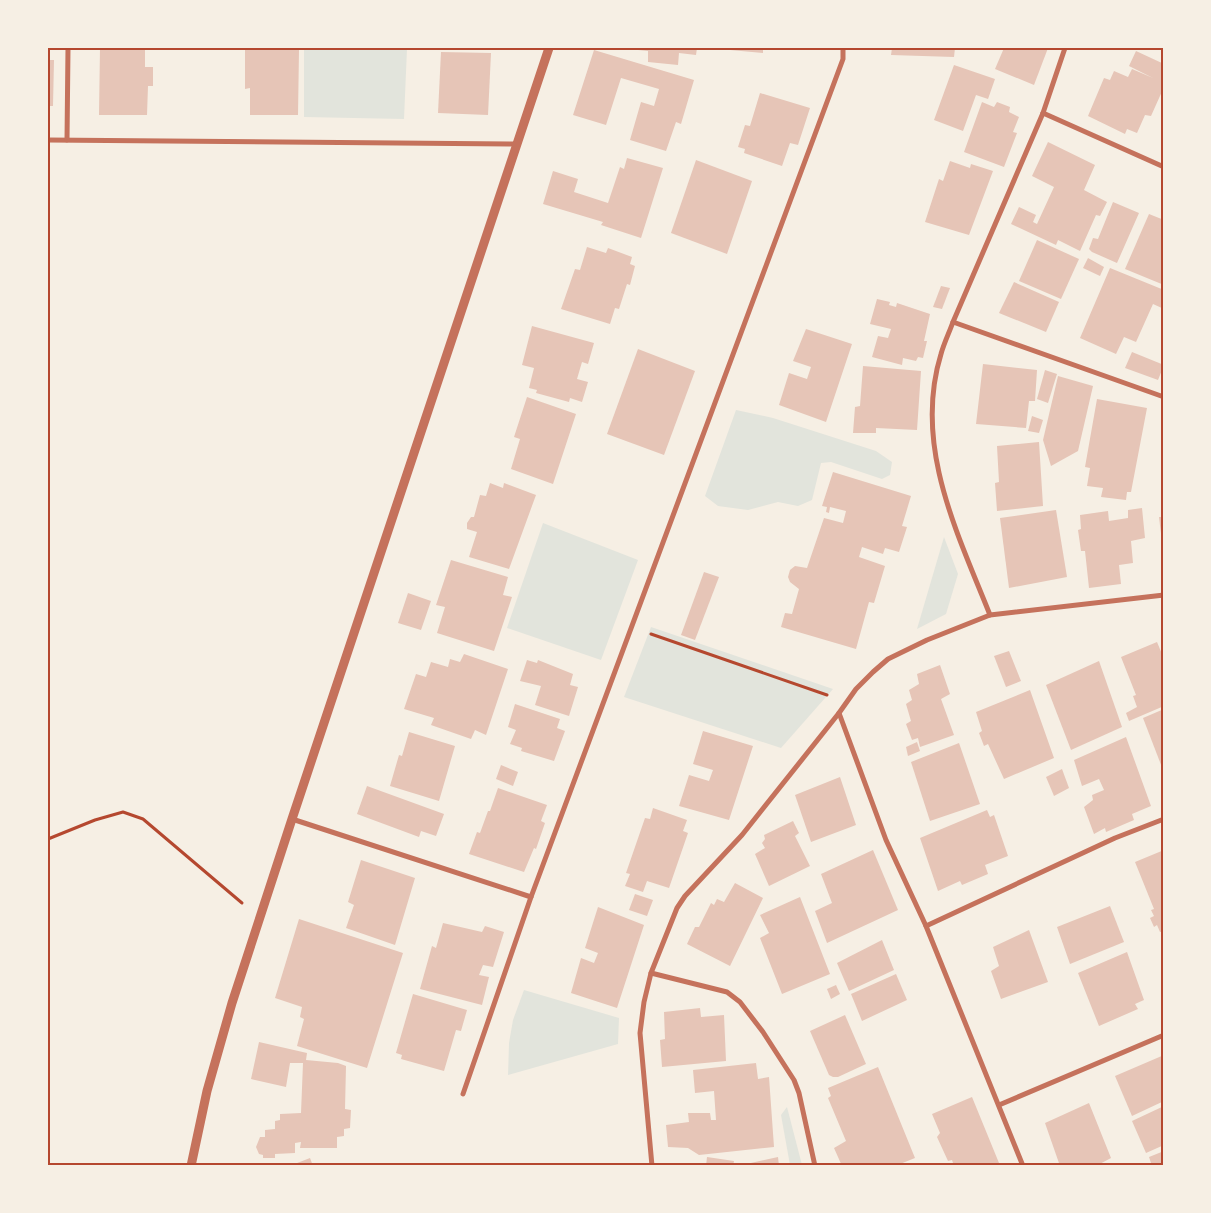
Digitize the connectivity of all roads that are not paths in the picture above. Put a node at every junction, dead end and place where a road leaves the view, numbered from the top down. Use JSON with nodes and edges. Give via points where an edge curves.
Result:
{"nodes":[{"id":1,"x":68,"y":48,"type":"edge"},
{"id":2,"x":549,"y":48,"type":"edge"},
{"id":3,"x":843,"y":48,"type":"edge"},
{"id":4,"x":1065,"y":48,"type":"edge"},
{"id":5,"x":1044,"y":113,"type":"junction"},
{"id":6,"x":48,"y":140,"type":"edge"},
{"id":7,"x":67,"y":140,"type":"junction"},
{"id":8,"x":518,"y":144,"type":"junction"},
{"id":9,"x":1164,"y":167,"type":"edge"},
{"id":10,"x":952,"y":322,"type":"junction"},
{"id":11,"x":1164,"y":397,"type":"edge"},
{"id":12,"x":1164,"y":595,"type":"edge"},
{"id":13,"x":990,"y":615,"type":"junction"},
{"id":14,"x":839,"y":713,"type":"junction"},
{"id":15,"x":292,"y":819,"type":"junction"},
{"id":16,"x":1164,"y":819,"type":"edge"},
{"id":17,"x":531,"y":896,"type":"junction"},
{"id":18,"x":926,"y":926,"type":"junction"},
{"id":19,"x":651,"y":973,"type":"junction"},
{"id":20,"x":1164,"y":1035,"type":"edge"},
{"id":21,"x":463,"y":1094,"type":"dead end"},
{"id":22,"x":999,"y":1105,"type":"junction"},
{"id":23,"x":191,"y":1166,"type":"edge"},
{"id":24,"x":652,"y":1166,"type":"edge"},
{"id":25,"x":815,"y":1166,"type":"edge"},
{"id":26,"x":1023,"y":1166,"type":"edge"}],
"edges":[{"from":1,"to":7,"type":"street"},
{"from":2,"to":8,"type":"street"},
{"from":3,"to":17,"type":"street","via":[[843,59]]},
{"from":4,"to":5,"type":"street"},
{"from":5,"to":9,"type":"street"},
{"from":5,"to":10,"type":"street"},
{"from":6,"to":7,"type":"street"},
{"from":7,"to":8,"type":"street"},
{"from":8,"to":15,"type":"street"},
{"from":10,"to":11,"type":"street"},
{"from":10,"to":13,"type":"street","via":[[940,355],[935,383],[932,409],[934,443],[945,501]]},
{"from":12,"to":13,"type":"street"},
{"from":13,"to":14,"type":"street","via":[[888,659],[856,689]]},
{"from":14,"to":18,"type":"street","via":[[886,840]]},
{"from":14,"to":19,"type":"street","via":[[742,835],[685,896]]},
{"from":15,"to":17,"type":"street"},
{"from":15,"to":23,"type":"street","via":[[232,1004],[207,1091]]},
{"from":16,"to":18,"type":"street","via":[[1115,838]]},
{"from":17,"to":21,"type":"street"},
{"from":18,"to":22,"type":"street"},
{"from":19,"to":24,"type":"street","via":[[640,1033]]},
{"from":19,"to":25,"type":"street","via":[[727,992],[740,1002],[794,1080]]},
{"from":20,"to":22,"type":"street"},
{"from":22,"to":26,"type":"street"}]}
